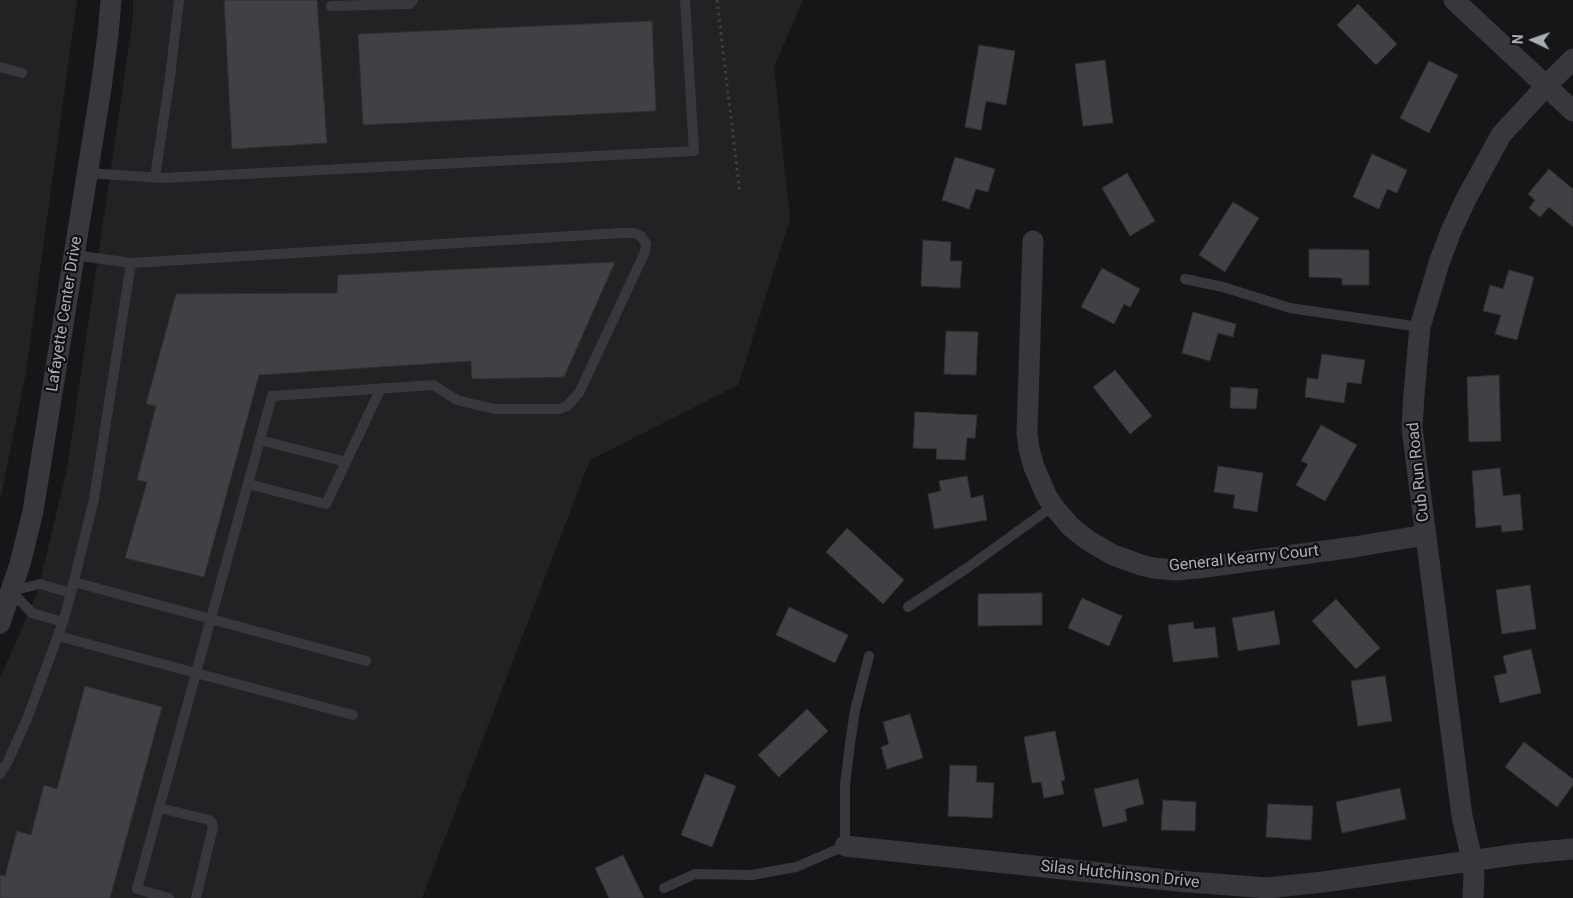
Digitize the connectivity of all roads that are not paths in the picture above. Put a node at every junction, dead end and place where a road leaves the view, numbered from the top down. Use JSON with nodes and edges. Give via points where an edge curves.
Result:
{"nodes":[{"id":1,"x":111,"y":0,"type":"edge"},
{"id":2,"x":179,"y":0,"type":"edge"},
{"id":3,"x":413,"y":0,"type":"edge"},
{"id":4,"x":685,"y":0,"type":"edge"},
{"id":5,"x":1454,"y":0,"type":"edge"},
{"id":6,"x":331,"y":6,"type":"dead end"},
{"id":7,"x":1573,"y":59,"type":"edge"},
{"id":8,"x":0,"y":67,"type":"edge"},
{"id":9,"x":22,"y":73,"type":"dead end"},
{"id":10,"x":1546,"y":86,"type":"junction"},
{"id":11,"x":1573,"y":111,"type":"edge"},
{"id":12,"x":88,"y":173,"type":"junction"},
{"id":13,"x":155,"y":177,"type":"junction"},
{"id":14,"x":1033,"y":241,"type":"dead end"},
{"id":15,"x":74,"y":256,"type":"junction"},
{"id":16,"x":131,"y":263,"type":"junction"},
{"id":17,"x":1185,"y":279,"type":"dead end"},
{"id":18,"x":1420,"y":327,"type":"junction"},
{"id":19,"x":381,"y":388,"type":"junction"},
{"id":20,"x":260,"y":440,"type":"junction"},
{"id":21,"x":346,"y":462,"type":"junction"},
{"id":22,"x":248,"y":484,"type":"junction"},
{"id":23,"x":1053,"y":506,"type":"junction"},
{"id":24,"x":1426,"y":535,"type":"junction"},
{"id":25,"x":74,"y":582,"type":"junction"},
{"id":26,"x":11,"y":590,"type":"junction"},
{"id":27,"x":71,"y":593,"type":"junction"},
{"id":28,"x":908,"y":607,"type":"dead end"},
{"id":29,"x":211,"y":618,"type":"junction"},
{"id":30,"x":63,"y":622,"type":"junction"},
{"id":31,"x":0,"y":623,"type":"edge"},
{"id":32,"x":58,"y":636,"type":"junction"},
{"id":33,"x":869,"y":656,"type":"dead end"},
{"id":34,"x":366,"y":661,"type":"dead end"},
{"id":35,"x":196,"y":673,"type":"junction"},
{"id":36,"x":353,"y":715,"type":"dead end"},
{"id":37,"x":0,"y":774,"type":"edge"},
{"id":38,"x":159,"y":808,"type":"junction"},
{"id":39,"x":845,"y":846,"type":"junction"},
{"id":40,"x":1573,"y":849,"type":"edge"},
{"id":41,"x":1472,"y":860,"type":"junction"},
{"id":42,"x":664,"y":888,"type":"dead end"},
{"id":43,"x":169,"y":898,"type":"edge"},
{"id":44,"x":196,"y":898,"type":"edge"},
{"id":45,"x":1473,"y":898,"type":"edge"}],
"edges":[{"from":1,"to":12,"type":"street","name":"Lafayette Center Drive"},
{"from":2,"to":13,"type":"lane"},
{"from":3,"to":6,"type":"lane","via":[[410,4]]},
{"from":4,"to":13,"type":"lane","via":[[694,151]]},
{"from":5,"to":10,"type":"street"},
{"from":7,"to":10,"type":"street","name":"Cub Run Road"},
{"from":8,"to":9,"type":"lane"},
{"from":10,"to":11,"type":"street"},
{"from":10,"to":18,"type":"street","name":"Cub Run Road","via":[[1501,135],[1466,199],[1439,263]]},
{"from":12,"to":13,"type":"lane"},
{"from":12,"to":15,"type":"street","name":"Lafayette Center Drive"},
{"from":14,"to":23,"type":"street","name":"General Kearny Court","via":[[1027,433],[1034,467]]},
{"from":15,"to":16,"type":"lane"},
{"from":15,"to":26,"type":"street","name":"Lafayette Center Drive","via":[[33,511]]},
{"from":16,"to":19,"type":"lane","via":[[621,233],[641,236],[646,244],[579,393],[567,406],[559,409],[494,409],[457,400],[433,385]]},
{"from":16,"to":25,"type":"lane","via":[[94,498]]},
{"from":17,"to":18,"type":"lane","via":[[1290,308]]},
{"from":18,"to":24,"type":"street","name":"Cub Run Road","via":[[1412,428]]},
{"from":19,"to":20,"type":"lane","via":[[272,396]]},
{"from":19,"to":21,"type":"lane"},
{"from":20,"to":21,"type":"lane"},
{"from":20,"to":22,"type":"lane"},
{"from":21,"to":22,"type":"lane","via":[[326,504]]},
{"from":22,"to":29,"type":"lane"},
{"from":23,"to":24,"type":"street","name":"General Kearny Court","via":[[1071,527],[1113,555],[1141,565],[1176,570]]},
{"from":23,"to":28,"type":"lane"},
{"from":24,"to":41,"type":"street","name":"Cub Run Road","via":[[1462,816]]},
{"from":25,"to":27,"type":"lane"},
{"from":25,"to":29,"type":"lane"},
{"from":26,"to":27,"type":"lane","via":[[40,584]]},
{"from":26,"to":30,"type":"lane","via":[[32,613]]},
{"from":26,"to":31,"type":"street","name":"Lafayette Center Drive"},
{"from":27,"to":30,"type":"lane"},
{"from":29,"to":34,"type":"lane"},
{"from":29,"to":35,"type":"lane"},
{"from":30,"to":32,"type":"lane"},
{"from":32,"to":35,"type":"lane"},
{"from":32,"to":37,"type":"lane","via":[[27,719]]},
{"from":33,"to":39,"type":"lane","via":[[850,744],[845,785]]},
{"from":35,"to":36,"type":"lane"},
{"from":35,"to":38,"type":"lane"},
{"from":38,"to":43,"type":"lane","via":[[137,889]]},
{"from":38,"to":44,"type":"lane","via":[[212,822]]},
{"from":39,"to":41,"type":"street","name":"Silas Hutchinson Drive","via":[[1266,888]]},
{"from":39,"to":42,"type":"lane","via":[[796,867],[752,875],[695,874]]},
{"from":40,"to":41,"type":"street","name":"Silas Hutchinson Drive"},
{"from":41,"to":45,"type":"street","name":"Cub Run Road"}]}
